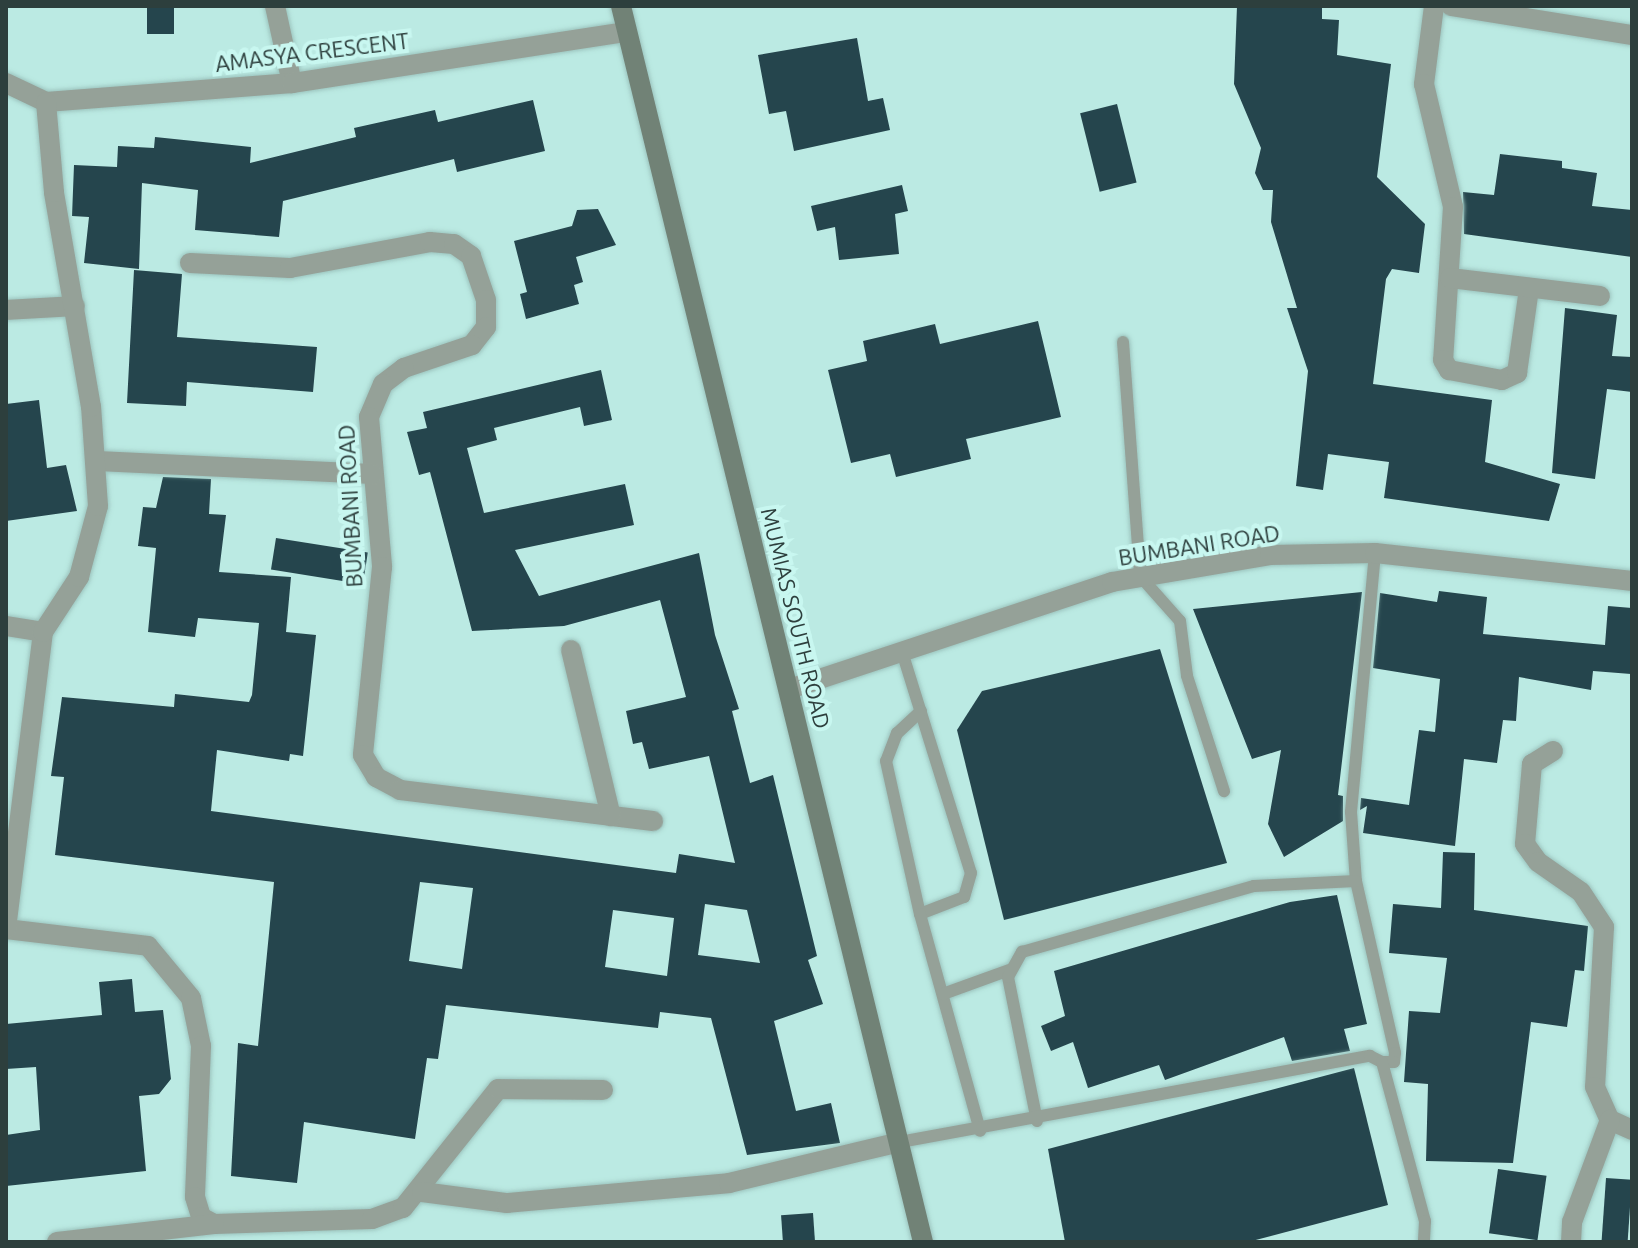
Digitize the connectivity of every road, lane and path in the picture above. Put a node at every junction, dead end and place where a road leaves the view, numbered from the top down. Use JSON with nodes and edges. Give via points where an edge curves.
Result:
{"nodes":[{"id":1,"x":275,"y":6,"type":"edge"},
{"id":2,"x":621,"y":6,"type":"edge"},
{"id":3,"x":1434,"y":6,"type":"edge"},
{"id":4,"x":1451,"y":6,"type":"edge"},
{"id":5,"x":626,"y":32,"type":"junction"},
{"id":6,"x":1632,"y":35,"type":"edge"},
{"id":7,"x":6,"y":83,"type":"edge"},
{"id":8,"x":292,"y":83,"type":"junction"},
{"id":9,"x":46,"y":102,"type":"junction"},
{"id":10,"x":190,"y":263,"type":"dead end"},
{"id":11,"x":1450,"y":278,"type":"junction"},
{"id":12,"x":1529,"y":289,"type":"junction"},
{"id":13,"x":1600,"y":296,"type":"dead end"},
{"id":14,"x":75,"y":306,"type":"junction"},
{"id":15,"x":6,"y":310,"type":"edge"},
{"id":16,"x":1123,"y":342,"type":"dead end"},
{"id":17,"x":97,"y":461,"type":"junction"},
{"id":18,"x":373,"y":474,"type":"junction"},
{"id":19,"x":1375,"y":553,"type":"junction"},
{"id":20,"x":1140,"y":576,"type":"junction"},
{"id":21,"x":1632,"y":581,"type":"edge"},
{"id":22,"x":6,"y":626,"type":"edge"},
{"id":23,"x":43,"y":632,"type":"junction"},
{"id":24,"x":571,"y":650,"type":"dead end"},
{"id":25,"x":903,"y":655,"type":"junction"},
{"id":26,"x":789,"y":689,"type":"junction"},
{"id":27,"x":921,"y":711,"type":"junction"},
{"id":28,"x":1553,"y":751,"type":"dead end"},
{"id":29,"x":1224,"y":791,"type":"dead end"},
{"id":30,"x":611,"y":816,"type":"junction"},
{"id":31,"x":653,"y":821,"type":"dead end"},
{"id":32,"x":1356,"y":881,"type":"junction"},
{"id":33,"x":920,"y":914,"type":"junction"},
{"id":34,"x":6,"y":929,"type":"edge"},
{"id":35,"x":1017,"y":959,"type":"junction"},
{"id":36,"x":943,"y":994,"type":"junction"},
{"id":37,"x":1382,"y":1062,"type":"junction"},
{"id":38,"x":603,"y":1090,"type":"dead end"},
{"id":39,"x":1610,"y":1120,"type":"junction"},
{"id":40,"x":1037,"y":1121,"type":"junction"},
{"id":41,"x":1632,"y":1130,"type":"edge"},
{"id":42,"x":980,"y":1131,"type":"junction"},
{"id":43,"x":900,"y":1142,"type":"junction"},
{"id":44,"x":422,"y":1192,"type":"junction"},
{"id":45,"x":214,"y":1224,"type":"junction"},
{"id":46,"x":57,"y":1242,"type":"edge"},
{"id":47,"x":923,"y":1242,"type":"edge"},
{"id":48,"x":1424,"y":1242,"type":"edge"},
{"id":49,"x":1571,"y":1242,"type":"edge"}],
"edges":[{"from":1,"to":8,"type":"street"},
{"from":2,"to":5,"type":"main road","name":"MUMIAS SOUTH ROAD"},
{"from":3,"to":11,"type":"street","via":[[1424,84],[1453,207]]},
{"from":4,"to":6,"type":"street"},
{"from":5,"to":8,"type":"street","name":"AMASYA CRESCENT"},
{"from":5,"to":26,"type":"main road","name":"MUMIAS SOUTH ROAD"},
{"from":7,"to":9,"type":"street","name":"AMASYA CRESCENT"},
{"from":8,"to":9,"type":"street","name":"AMASYA CRESCENT"},
{"from":9,"to":14,"type":"street"},
{"from":10,"to":18,"type":"street","name":"BUMBANI ROAD","via":[[290,268],[430,242],[454,244],[471,256],[486,300],[486,327],[472,345],[404,368],[383,384],[369,417]]},
{"from":11,"to":12,"type":"street"},
{"from":11,"to":12,"type":"street","via":[[1443,360],[1461,375],[1502,380],[1517,373]]},
{"from":12,"to":13,"type":"street"},
{"from":14,"to":15,"type":"street"},
{"from":14,"to":17,"type":"street"},
{"from":16,"to":20,"type":"lane"},
{"from":17,"to":18,"type":"street"},
{"from":17,"to":23,"type":"street","via":[[98,506],[79,577]]},
{"from":18,"to":30,"type":"street","name":"BUMBANI ROAD","via":[[382,567],[363,755],[376,777],[400,790]]},
{"from":19,"to":20,"type":"street","name":"BUMBANI ROAD","via":[[1270,555]]},
{"from":19,"to":21,"type":"street","name":"BUMBANI ROAD"},
{"from":19,"to":32,"type":"lane","via":[[1351,812]]},
{"from":20,"to":25,"type":"street","name":"BUMBANI ROAD"},
{"from":20,"to":29,"type":"lane","via":[[1180,621],[1187,676]]},
{"from":22,"to":23,"type":"street"},
{"from":23,"to":34,"type":"street"},
{"from":24,"to":30,"type":"street"},
{"from":25,"to":26,"type":"street","name":"BUMBANI ROAD"},
{"from":25,"to":27,"type":"lane"},
{"from":26,"to":43,"type":"main road","name":"MUMIAS SOUTH ROAD"},
{"from":27,"to":33,"type":"lane","via":[[897,733],[886,761]]},
{"from":27,"to":33,"type":"lane","via":[[971,880],[959,900]]},
{"from":28,"to":39,"type":"street","via":[[1532,764],[1525,844],[1538,862],[1581,892],[1604,927],[1595,1087]]},
{"from":30,"to":31,"type":"street","name":"BUMBANI ROAD"},
{"from":32,"to":35,"type":"lane","via":[[1303,879],[1254,886],[1045,942]]},
{"from":32,"to":37,"type":"lane","via":[[1395,1053],[1394,1062]]},
{"from":33,"to":36,"type":"lane"},
{"from":34,"to":45,"type":"street","via":[[148,946],[191,998],[201,1046],[195,1197],[201,1217]]},
{"from":35,"to":36,"type":"lane","via":[[1010,975]]},
{"from":35,"to":40,"type":"lane","via":[[1008,977]]},
{"from":36,"to":42,"type":"lane"},
{"from":37,"to":40,"type":"lane","via":[[1356,1057]]},
{"from":37,"to":48,"type":"lane","via":[[1425,1221]]},
{"from":38,"to":44,"type":"street","via":[[498,1089],[475,1110]]},
{"from":39,"to":41,"type":"street"},
{"from":39,"to":49,"type":"street","via":[[1572,1222]]},
{"from":40,"to":42,"type":"lane"},
{"from":42,"to":43,"type":"lane"},
{"from":43,"to":44,"type":"street","via":[[729,1183],[507,1203]]},
{"from":43,"to":47,"type":"main road","name":"MUMIAS SOUTH ROAD"},
{"from":44,"to":45,"type":"street","via":[[403,1208],[372,1219]]},
{"from":45,"to":46,"type":"street"}]}
